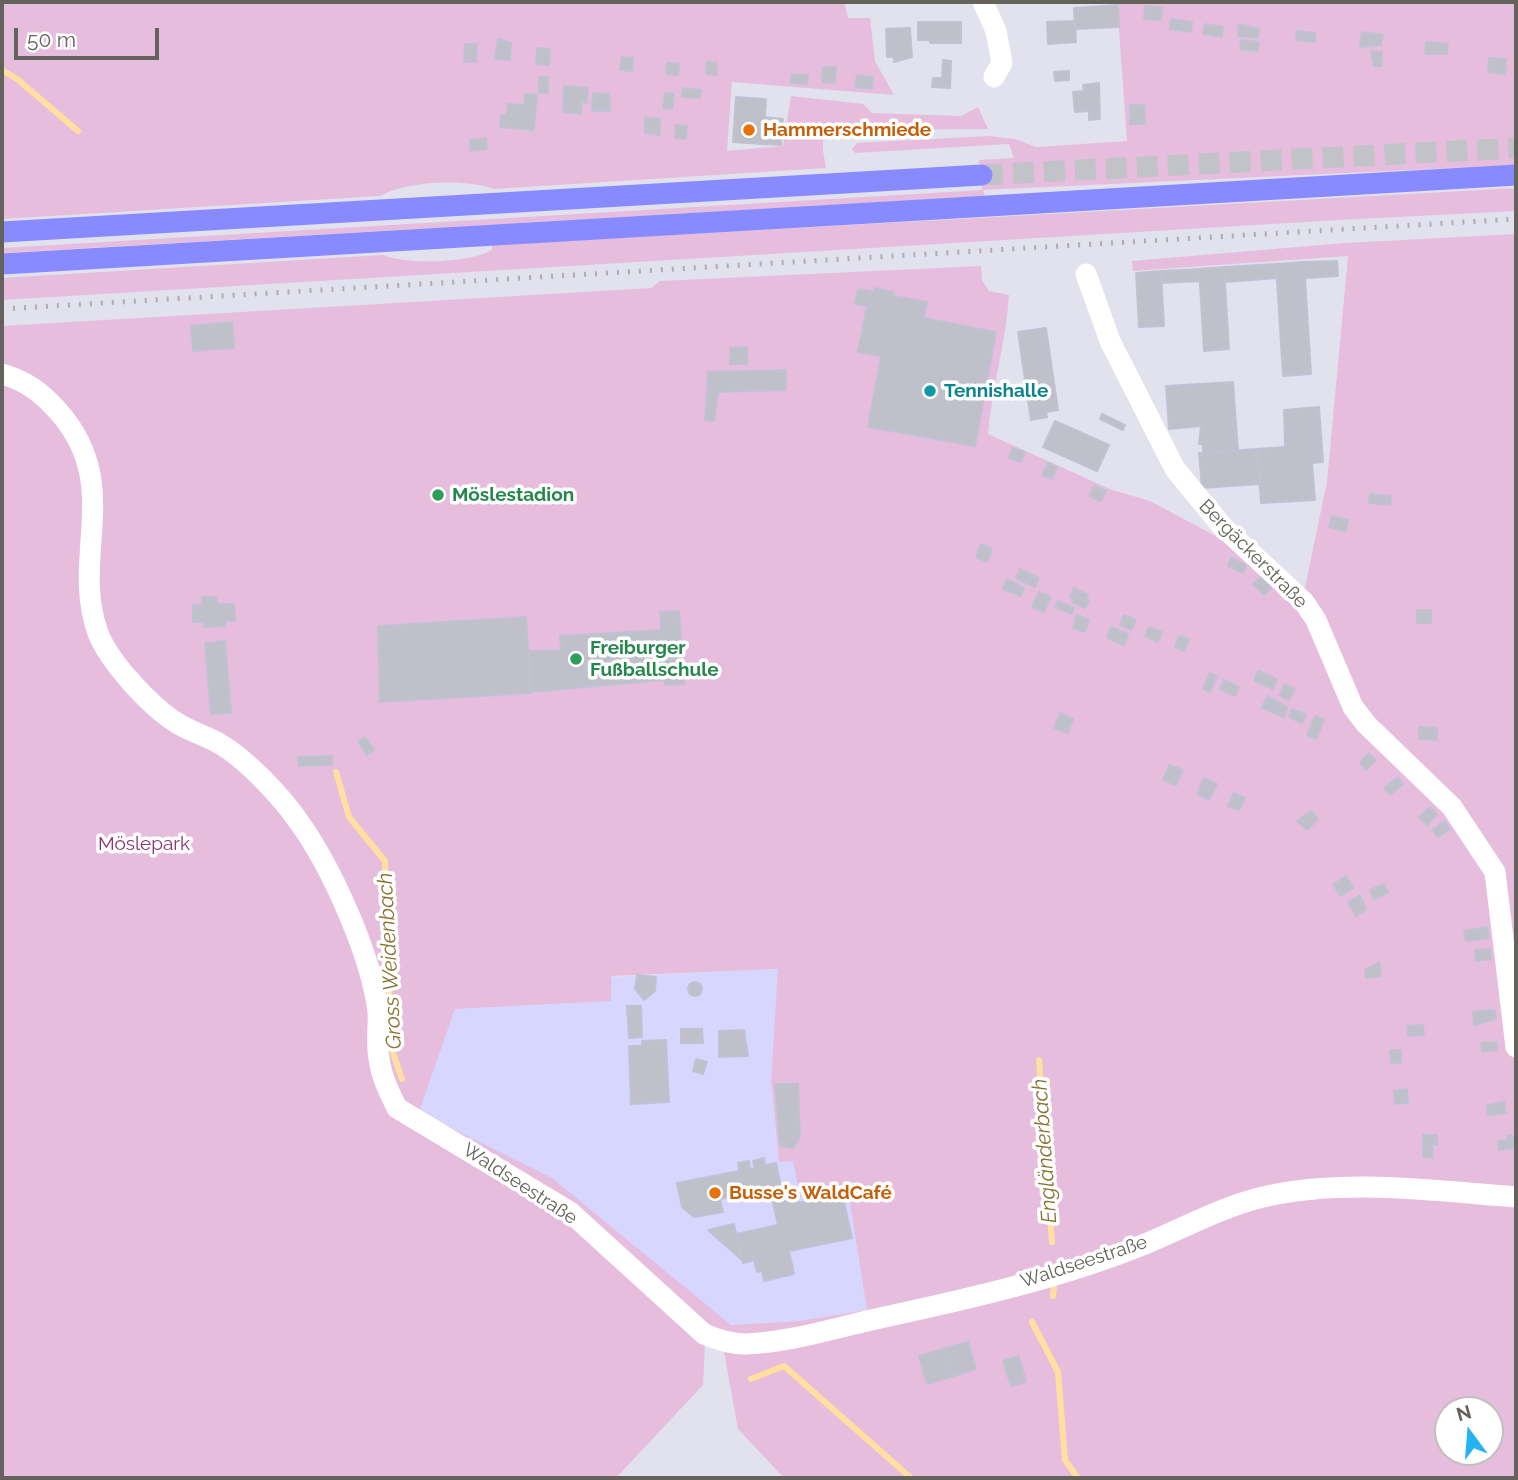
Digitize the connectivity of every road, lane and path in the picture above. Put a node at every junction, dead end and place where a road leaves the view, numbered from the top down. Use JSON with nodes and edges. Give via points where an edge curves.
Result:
{"nodes":[{"id":1,"x":983,"y":2,"type":"edge"},
{"id":2,"x":994,"y":77,"type":"dead end"},
{"id":3,"x":982,"y":175,"type":"tunnel mouth"},
{"id":4,"x":1516,"y":175,"type":"edge"},
{"id":5,"x":2,"y":232,"type":"edge"},
{"id":6,"x":2,"y":264,"type":"edge"},
{"id":7,"x":1086,"y":274,"type":"dead end"},
{"id":8,"x":2,"y":374,"type":"edge"},
{"id":9,"x":1516,"y":1047,"type":"edge"},
{"id":10,"x":1516,"y":1197,"type":"edge"}],
"edges":[{"from":1,"to":2,"type":"street","via":[[996,31],[1002,63]]},
{"from":3,"to":5,"type":"highway"},
{"from":4,"to":6,"type":"highway"},
{"from":7,"to":9,"type":"street","name":"Bergäckerstraße","via":[[1110,341],[1175,469],[1222,526],[1304,602],[1353,707],[1452,807],[1494,872]]},
{"from":8,"to":10,"type":"street","name":"Waldseestraße","via":[[42,393],[73,427],[91,471],[94,528],[89,587],[98,633],[118,669],[176,723],[222,745],[262,780],[299,821],[333,877],[362,951],[378,1009],[384,1081],[397,1108],[570,1212],[704,1334],[742,1344],[823,1333],[1071,1269],[1144,1244],[1217,1211],[1305,1189]]}]}
